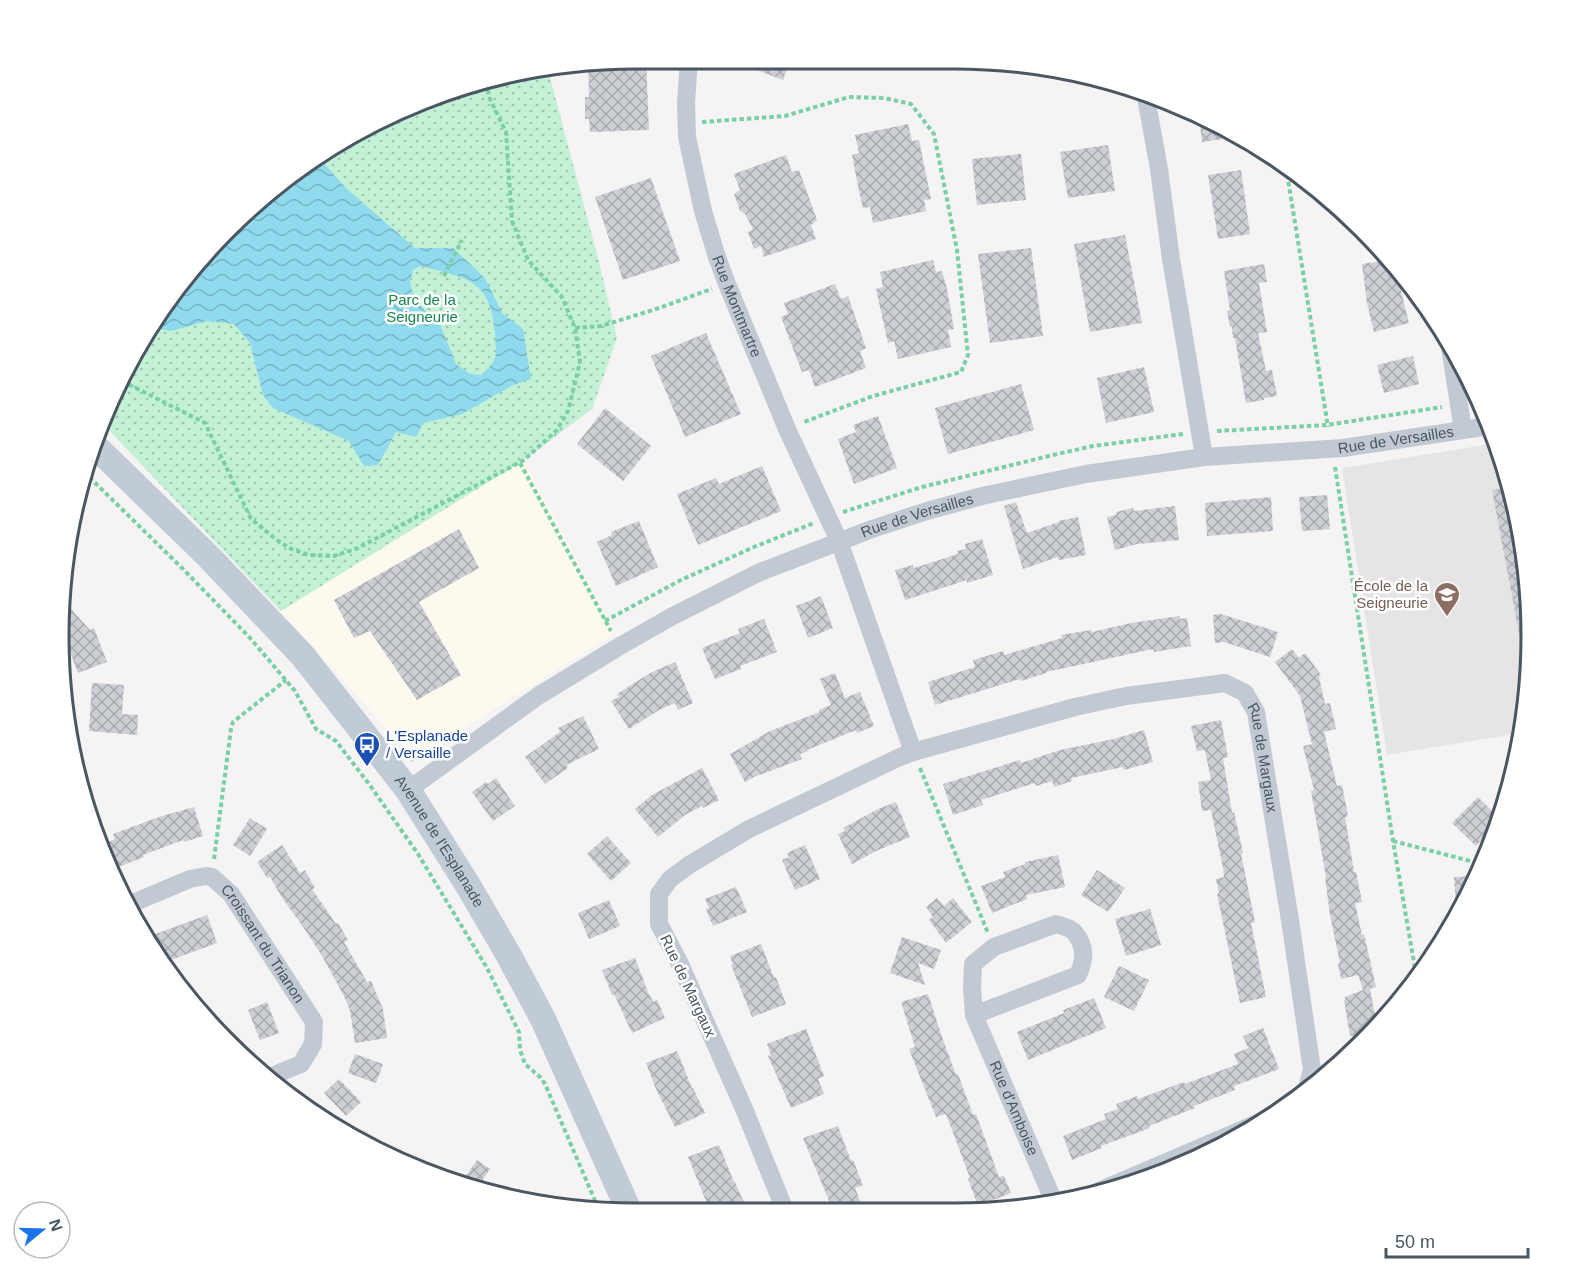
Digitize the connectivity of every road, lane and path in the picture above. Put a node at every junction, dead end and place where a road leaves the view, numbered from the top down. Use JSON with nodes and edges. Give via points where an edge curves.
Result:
{"nodes":[{"id":1,"x":689,"y":69,"type":"edge"},
{"id":2,"x":487,"y":89,"type":"edge"},
{"id":3,"x":1147,"y":103,"type":"edge"},
{"id":4,"x":686,"y":123,"type":"junction"},
{"id":5,"x":1288,"y":178,"type":"edge"},
{"id":6,"x":462,"y":240,"type":"dead end"},
{"id":7,"x":444,"y":276,"type":"dead end"},
{"id":8,"x":712,"y":289,"type":"dead end"},
{"id":9,"x":575,"y":328,"type":"junction"},
{"id":10,"x":1453,"y":368,"type":"edge"},
{"id":11,"x":128,"y":384,"type":"edge"},
{"id":12,"x":1446,"y":406,"type":"dead end"},
{"id":13,"x":1328,"y":425,"type":"junction"},
{"id":14,"x":1481,"y":427,"type":"edge"},
{"id":15,"x":787,"y":429,"type":"junction"},
{"id":16,"x":1463,"y":430,"type":"junction"},
{"id":17,"x":1219,"y":431,"type":"dead end"},
{"id":18,"x":1176,"y":435,"type":"dead end"},
{"id":19,"x":100,"y":451,"type":"edge"},
{"id":20,"x":1204,"y":457,"type":"junction"},
{"id":21,"x":520,"y":463,"type":"junction"},
{"id":22,"x":1335,"y":470,"type":"dead end"},
{"id":23,"x":91,"y":479,"type":"edge"},
{"id":24,"x":846,"y":511,"type":"dead end"},
{"id":25,"x":805,"y":526,"type":"dead end"},
{"id":26,"x":838,"y":541,"type":"junction"},
{"id":27,"x":605,"y":621,"type":"junction"},
{"id":28,"x":612,"y":632,"type":"dead end"},
{"id":29,"x":286,"y":680,"type":"junction"},
{"id":30,"x":913,"y":752,"type":"junction"},
{"id":31,"x":408,"y":790,"type":"junction"},
{"id":32,"x":1393,"y":842,"type":"junction"},
{"id":33,"x":1474,"y":862,"type":"edge"},
{"id":34,"x":213,"y":867,"type":"dead end"},
{"id":35,"x":136,"y":903,"type":"edge"},
{"id":36,"x":994,"y":947,"type":"junction"},
{"id":37,"x":1415,"y":966,"type":"edge"},
{"id":38,"x":974,"y":1015,"type":"junction"},
{"id":39,"x":277,"y":1074,"type":"edge"},
{"id":40,"x":1310,"y":1077,"type":"edge"},
{"id":41,"x":1051,"y":1194,"type":"edge"},
{"id":42,"x":594,"y":1201,"type":"edge"},
{"id":43,"x":625,"y":1203,"type":"edge"},
{"id":44,"x":782,"y":1203,"type":"edge"}],
"edges":[{"from":1,"to":4,"type":"street","name":"Rue Montmartre"},
{"from":2,"to":9,"type":"path","via":[[506,132],[512,221],[528,260],[562,297]]},
{"from":3,"to":20,"type":"street"},
{"from":4,"to":15,"type":"street","name":"Rue Montmartre","via":[[703,211],[717,257]]},
{"from":4,"to":15,"type":"path","via":[[785,116],[849,97],[884,98],[911,104],[934,134],[957,250],[968,355],[961,372],[873,396]]},
{"from":5,"to":13,"type":"path"},
{"from":6,"to":7,"type":"path"},
{"from":8,"to":9,"type":"path","via":[[601,326]]},
{"from":9,"to":21,"type":"path","via":[[580,362],[568,411],[557,430]]},
{"from":10,"to":16,"type":"street"},
{"from":11,"to":21,"type":"path","via":[[205,423],[251,519],[289,548],[308,555],[334,556],[358,548]]},
{"from":12,"to":13,"type":"path"},
{"from":13,"to":17,"type":"path"},
{"from":14,"to":16,"type":"street","name":"Rue de Versailles"},
{"from":15,"to":26,"type":"street","name":"Rue Montmartre"},
{"from":16,"to":20,"type":"street","name":"Rue de Versailles","via":[[1325,450]]},
{"from":18,"to":24,"type":"path","via":[[1048,456],[922,487]]},
{"from":19,"to":31,"type":"street","name":"Avenue de l'Esplanade","via":[[303,656]]},
{"from":20,"to":26,"type":"street","name":"Rue de Versailles","via":[[1015,488],[927,511]]},
{"from":21,"to":27,"type":"path"},
{"from":22,"to":32,"type":"path"},
{"from":23,"to":29,"type":"path","name":"Avenue de l'Esplanade","via":[[217,603]]},
{"from":25,"to":27,"type":"path","via":[[681,580]]},
{"from":26,"to":30,"type":"street"},
{"from":26,"to":31,"type":"street","name":"Rue de Versailles","via":[[758,573],[620,646],[538,696]]},
{"from":27,"to":28,"type":"path"},
{"from":29,"to":34,"type":"path","via":[[233,722]]},
{"from":29,"to":42,"type":"path","name":"Avenue de l'Esplanade","via":[[316,729],[336,741],[418,854],[487,968],[519,1032],[525,1064],[544,1084]]},
{"from":30,"to":36,"type":"path"},
{"from":30,"to":40,"type":"street","name":"Rue de Margaux","via":[[1126,696],[1225,683],[1245,693],[1256,712],[1290,920]]},
{"from":30,"to":44,"type":"street","name":"Rue de Margaux","via":[[749,829],[689,865],[670,879],[659,894],[659,924],[745,1111]]},
{"from":31,"to":43,"type":"street","name":"Avenue de l'Esplanade","via":[[469,887],[543,1019]]},
{"from":32,"to":33,"type":"path"},
{"from":32,"to":37,"type":"path"},
{"from":35,"to":39,"type":"street","name":"Croissant du Trianon","via":[[206,876],[231,894],[314,1022],[313,1044],[301,1064]]},
{"from":36,"to":38,"type":"street","name":"Rue d'Amboise","via":[[973,964]]},
{"from":36,"to":38,"type":"street","name":"Rue d'Amboise","via":[[1056,924],[1074,931],[1082,946],[1084,962],[1078,975]]},
{"from":38,"to":41,"type":"street","name":"Rue d'Amboise"}]}
